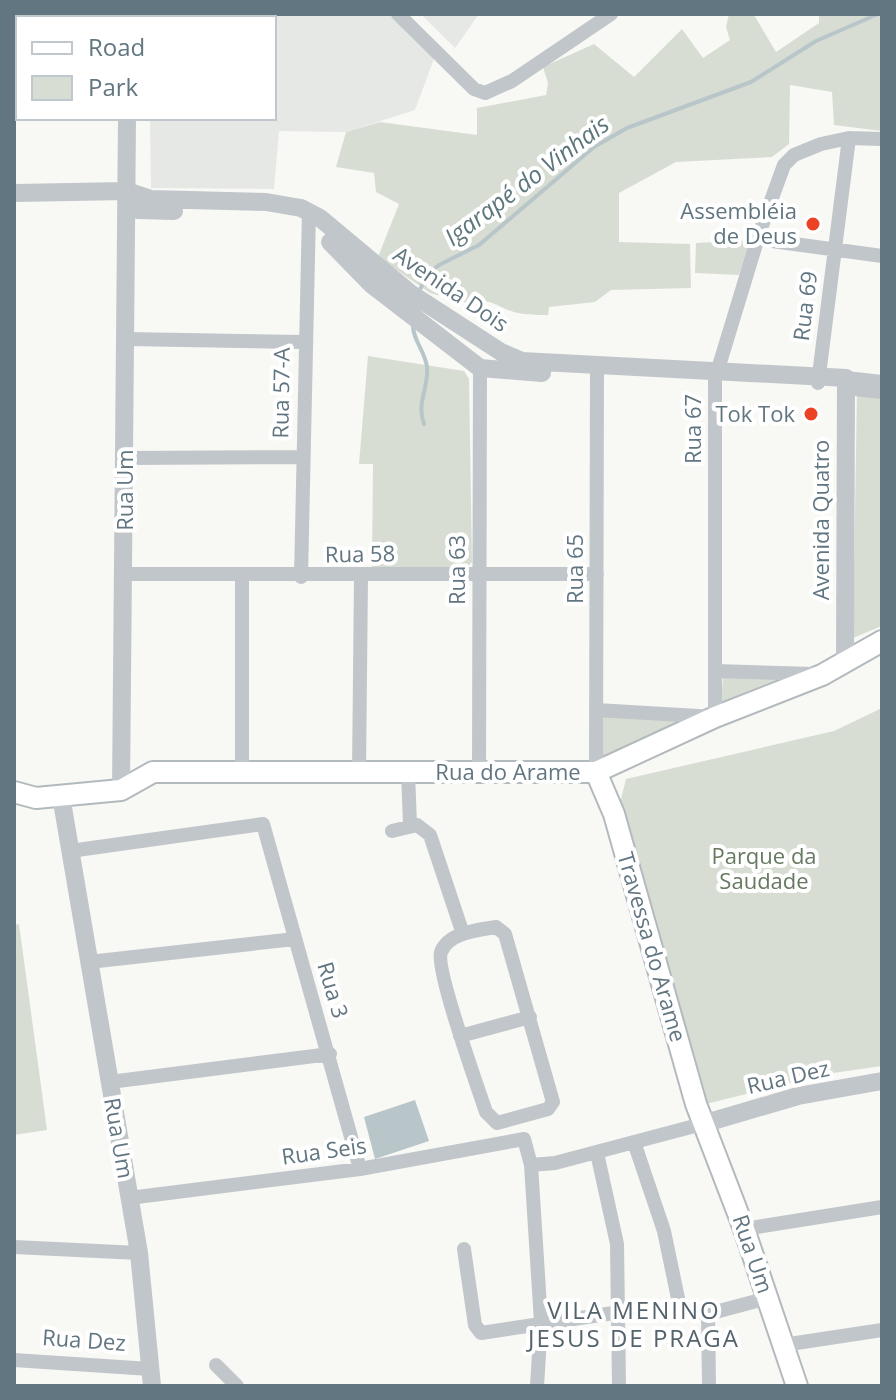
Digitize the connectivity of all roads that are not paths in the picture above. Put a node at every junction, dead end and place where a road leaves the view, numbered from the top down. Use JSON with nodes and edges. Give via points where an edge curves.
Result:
{"nodes":[{"id":1,"x":398,"y":14,"type":"edge"},
{"id":2,"x":611,"y":14,"type":"edge"},
{"id":3,"x":127,"y":120,"type":"edge"},
{"id":4,"x":138,"y":120,"type":"edge"},
{"id":5,"x":849,"y":138,"type":"junction"},
{"id":6,"x":882,"y":139,"type":"edge"},
{"id":7,"x":14,"y":193,"type":"edge"},
{"id":8,"x":131,"y":193,"type":"junction"},
{"id":9,"x":307,"y":216,"type":"junction"},
{"id":10,"x":757,"y":239,"type":"junction"},
{"id":11,"x":834,"y":249,"type":"junction"},
{"id":12,"x":882,"y":256,"type":"edge"},
{"id":13,"x":426,"y":316,"type":"junction"},
{"id":14,"x":126,"y":339,"type":"junction"},
{"id":15,"x":304,"y":342,"type":"junction"},
{"id":16,"x":480,"y":368,"type":"junction"},
{"id":17,"x":597,"y":370,"type":"junction"},
{"id":18,"x":716,"y":375,"type":"junction"},
{"id":19,"x":818,"y":380,"type":"junction"},
{"id":20,"x":882,"y":382,"type":"edge"},
{"id":21,"x":846,"y":383,"type":"junction"},
{"id":22,"x":882,"y":392,"type":"edge"},
{"id":23,"x":303,"y":457,"type":"junction"},
{"id":24,"x":125,"y":458,"type":"junction"},
{"id":25,"x":124,"y":574,"type":"junction"},
{"id":26,"x":479,"y":574,"type":"junction"},
{"id":27,"x":597,"y":574,"type":"junction"},
{"id":28,"x":242,"y":576,"type":"junction"},
{"id":29,"x":301,"y":577,"type":"junction"},
{"id":30,"x":361,"y":577,"type":"junction"},
{"id":31,"x":845,"y":641,"type":"junction"},
{"id":32,"x":874,"y":644,"type":"edge"},
{"id":33,"x":845,"y":663,"type":"junction"},
{"id":34,"x":715,"y":671,"type":"junction"},
{"id":35,"x":822,"y":675,"type":"junction"},
{"id":36,"x":596,"y":710,"type":"junction"},
{"id":37,"x":715,"y":717,"type":"junction"},
{"id":38,"x":242,"y":772,"type":"junction"},
{"id":39,"x":359,"y":772,"type":"junction"},
{"id":40,"x":408,"y":772,"type":"junction"},
{"id":41,"x":479,"y":772,"type":"junction"},
{"id":42,"x":596,"y":772,"type":"junction"},
{"id":43,"x":122,"y":781,"type":"junction"},
{"id":44,"x":14,"y":792,"type":"edge"},
{"id":45,"x":61,"y":796,"type":"junction"},
{"id":46,"x":410,"y":825,"type":"junction"},
{"id":47,"x":392,"y":831,"type":"dead end"},
{"id":48,"x":70,"y":851,"type":"junction"},
{"id":49,"x":463,"y":934,"type":"junction"},
{"id":50,"x":295,"y":939,"type":"junction"},
{"id":51,"x":89,"y":962,"type":"junction"},
{"id":52,"x":530,"y":1017,"type":"junction"},
{"id":53,"x":460,"y":1036,"type":"junction"},
{"id":54,"x":330,"y":1054,"type":"junction"},
{"id":55,"x":882,"y":1081,"type":"edge"},
{"id":56,"x":110,"y":1082,"type":"junction"},
{"id":57,"x":706,"y":1123,"type":"junction"},
{"id":58,"x":634,"y":1142,"type":"junction"},
{"id":59,"x":597,"y":1153,"type":"junction"},
{"id":60,"x":531,"y":1165,"type":"junction"},
{"id":61,"x":360,"y":1169,"type":"junction"},
{"id":62,"x":129,"y":1198,"type":"junction"},
{"id":63,"x":882,"y":1207,"type":"edge"},
{"id":64,"x":744,"y":1229,"type":"junction"},
{"id":65,"x":14,"y":1247,"type":"edge"},
{"id":66,"x":464,"y":1249,"type":"dead end"},
{"id":67,"x":139,"y":1253,"type":"junction"},
{"id":68,"x":768,"y":1298,"type":"junction"},
{"id":69,"x":680,"y":1308,"type":"junction"},
{"id":70,"x":620,"y":1312,"type":"junction"},
{"id":71,"x":708,"y":1314,"type":"junction"},
{"id":72,"x":541,"y":1322,"type":"junction"},
{"id":73,"x":882,"y":1330,"type":"edge"},
{"id":74,"x":783,"y":1345,"type":"junction"},
{"id":75,"x":14,"y":1360,"type":"edge"},
{"id":76,"x":216,"y":1365,"type":"dead end"},
{"id":77,"x":151,"y":1378,"type":"edge"},
{"id":78,"x":237,"y":1386,"type":"edge"},
{"id":79,"x":537,"y":1386,"type":"edge"},
{"id":80,"x":619,"y":1386,"type":"edge"},
{"id":81,"x":709,"y":1386,"type":"edge"},
{"id":82,"x":797,"y":1386,"type":"edge"}],
"edges":[{"from":1,"to":2,"type":"street","via":[[474,89],[485,93]]},
{"from":3,"to":8,"type":"street"},
{"from":4,"to":8,"type":"street"},
{"from":5,"to":6,"type":"street"},
{"from":5,"to":10,"type":"street","name":"Rua 67","via":[[794,155],[777,176]]},
{"from":5,"to":11,"type":"street","name":"Rua 69"},
{"from":7,"to":8,"type":"street"},
{"from":8,"to":9,"type":"street","via":[[133,206],[143,211]]},
{"from":8,"to":14,"type":"street","name":"Rua Um"},
{"from":9,"to":13,"type":"street","name":"Avenida Dois"},
{"from":9,"to":15,"type":"street","name":"Rua 57-A"},
{"from":10,"to":11,"type":"street"},
{"from":10,"to":18,"type":"street","name":"Rua 67"},
{"from":11,"to":12,"type":"street"},
{"from":11,"to":19,"type":"street","name":"Rua 69"},
{"from":13,"to":16,"type":"street","name":"Avenida Dois"},
{"from":13,"to":17,"type":"street","name":"Avenida Dois","via":[[515,359]]},
{"from":14,"to":15,"type":"street"},
{"from":14,"to":24,"type":"street","name":"Rua Um"},
{"from":15,"to":23,"type":"street","name":"Rua 57-A"},
{"from":16,"to":17,"type":"street","name":"Avenida Dois"},
{"from":16,"to":26,"type":"street","name":"Rua 63"},
{"from":17,"to":18,"type":"street","name":"Avenida Dois"},
{"from":17,"to":27,"type":"street","name":"Rua 65"},
{"from":18,"to":19,"type":"street","name":"Avenida Dois"},
{"from":18,"to":34,"type":"street","name":"Rua 67"},
{"from":19,"to":21,"type":"street","name":"Avenida Dois"},
{"from":20,"to":21,"type":"street","name":"Avenida Dois"},
{"from":21,"to":22,"type":"street","name":"Avenida Dois"},
{"from":21,"to":31,"type":"street","name":"Avenida Quatro"},
{"from":23,"to":24,"type":"street"},
{"from":23,"to":29,"type":"street","name":"Rua 57-A"},
{"from":24,"to":25,"type":"street","name":"Rua Um"},
{"from":25,"to":28,"type":"street","name":"Rua 58"},
{"from":25,"to":43,"type":"street","name":"Rua Um"},
{"from":26,"to":27,"type":"street","name":"Rua 58"},
{"from":26,"to":30,"type":"street","name":"Rua 58"},
{"from":26,"to":41,"type":"street","name":"Rua 63"},
{"from":27,"to":36,"type":"street","name":"Rua 65"},
{"from":28,"to":29,"type":"street","name":"Rua 58"},
{"from":28,"to":38,"type":"street"},
{"from":29,"to":30,"type":"street","name":"Rua 58"},
{"from":30,"to":39,"type":"street"},
{"from":31,"to":32,"type":"main road","via":[[852,649]]},
{"from":31,"to":33,"type":"street","name":"Avenida Quatro"},
{"from":32,"to":33,"type":"main road","name":"Rua do Arame"},
{"from":33,"to":35,"type":"main road","name":"Rua do Arame"},
{"from":34,"to":35,"type":"street"},
{"from":34,"to":37,"type":"street","name":"Rua 67"},
{"from":35,"to":37,"type":"main road","name":"Rua do Arame"},
{"from":36,"to":37,"type":"street"},
{"from":36,"to":42,"type":"street","name":"Rua 65"},
{"from":37,"to":42,"type":"main road","name":"Rua do Arame"},
{"from":38,"to":39,"type":"main road","name":"Rua do Arame"},
{"from":38,"to":43,"type":"main road","name":"Rua do Arame","via":[[153,772]]},
{"from":39,"to":40,"type":"main road","name":"Rua do Arame"},
{"from":40,"to":41,"type":"main road","name":"Rua do Arame"},
{"from":40,"to":46,"type":"street"},
{"from":41,"to":42,"type":"main road","name":"Rua do Arame"},
{"from":42,"to":57,"type":"main road","name":"Travessa do Arame","via":[[614,814],[696,1104]]},
{"from":43,"to":45,"type":"main road"},
{"from":44,"to":45,"type":"main road","via":[[29,798]]},
{"from":45,"to":48,"type":"street","name":"Rua Um"},
{"from":46,"to":47,"type":"street"},
{"from":46,"to":49,"type":"street","via":[[430,835]]},
{"from":48,"to":50,"type":"street","name":"Rua 3","via":[[263,824]]},
{"from":48,"to":51,"type":"street","name":"Rua Um"},
{"from":49,"to":52,"type":"street","via":[[503,930]]},
{"from":49,"to":53,"type":"street","via":[[443,948],[440,960]]},
{"from":50,"to":51,"type":"street"},
{"from":50,"to":54,"type":"street","name":"Rua 3"},
{"from":51,"to":56,"type":"street","name":"Rua Um"},
{"from":52,"to":53,"type":"street"},
{"from":52,"to":53,"type":"street","via":[[553,1102],[548,1109],[497,1123],[486,1112]]},
{"from":54,"to":56,"type":"street"},
{"from":54,"to":61,"type":"street","name":"Rua 3"},
{"from":55,"to":57,"type":"street","name":"Rua Dez","via":[[798,1096]]},
{"from":56,"to":62,"type":"street","name":"Rua Um"},
{"from":57,"to":58,"type":"street"},
{"from":57,"to":64,"type":"main road","name":"Rua Um"},
{"from":58,"to":59,"type":"street"},
{"from":58,"to":69,"type":"street","via":[[664,1231]]},
{"from":59,"to":60,"type":"street"},
{"from":59,"to":70,"type":"street","via":[[617,1244]]},
{"from":60,"to":61,"type":"street","name":"Rua Seis","via":[[524,1139]]},
{"from":60,"to":72,"type":"street"},
{"from":61,"to":62,"type":"street","name":"Rua Seis"},
{"from":62,"to":67,"type":"street","name":"Rua Um"},
{"from":63,"to":64,"type":"street"},
{"from":64,"to":68,"type":"main road","name":"Rua Um"},
{"from":65,"to":67,"type":"street"},
{"from":66,"to":72,"type":"street","via":[[474,1319],[481,1333]]},
{"from":67,"to":77,"type":"street","name":"Rua Um"},
{"from":68,"to":71,"type":"street"},
{"from":68,"to":74,"type":"main road","name":"Rua Um"},
{"from":69,"to":70,"type":"street"},
{"from":69,"to":71,"type":"street"},
{"from":70,"to":72,"type":"street"},
{"from":70,"to":80,"type":"street"},
{"from":71,"to":81,"type":"street"},
{"from":72,"to":79,"type":"street"},
{"from":73,"to":74,"type":"street"},
{"from":74,"to":82,"type":"main road","name":"Rua Um"},
{"from":75,"to":77,"type":"street","name":"Rua Dez"},
{"from":76,"to":78,"type":"street"}]}
